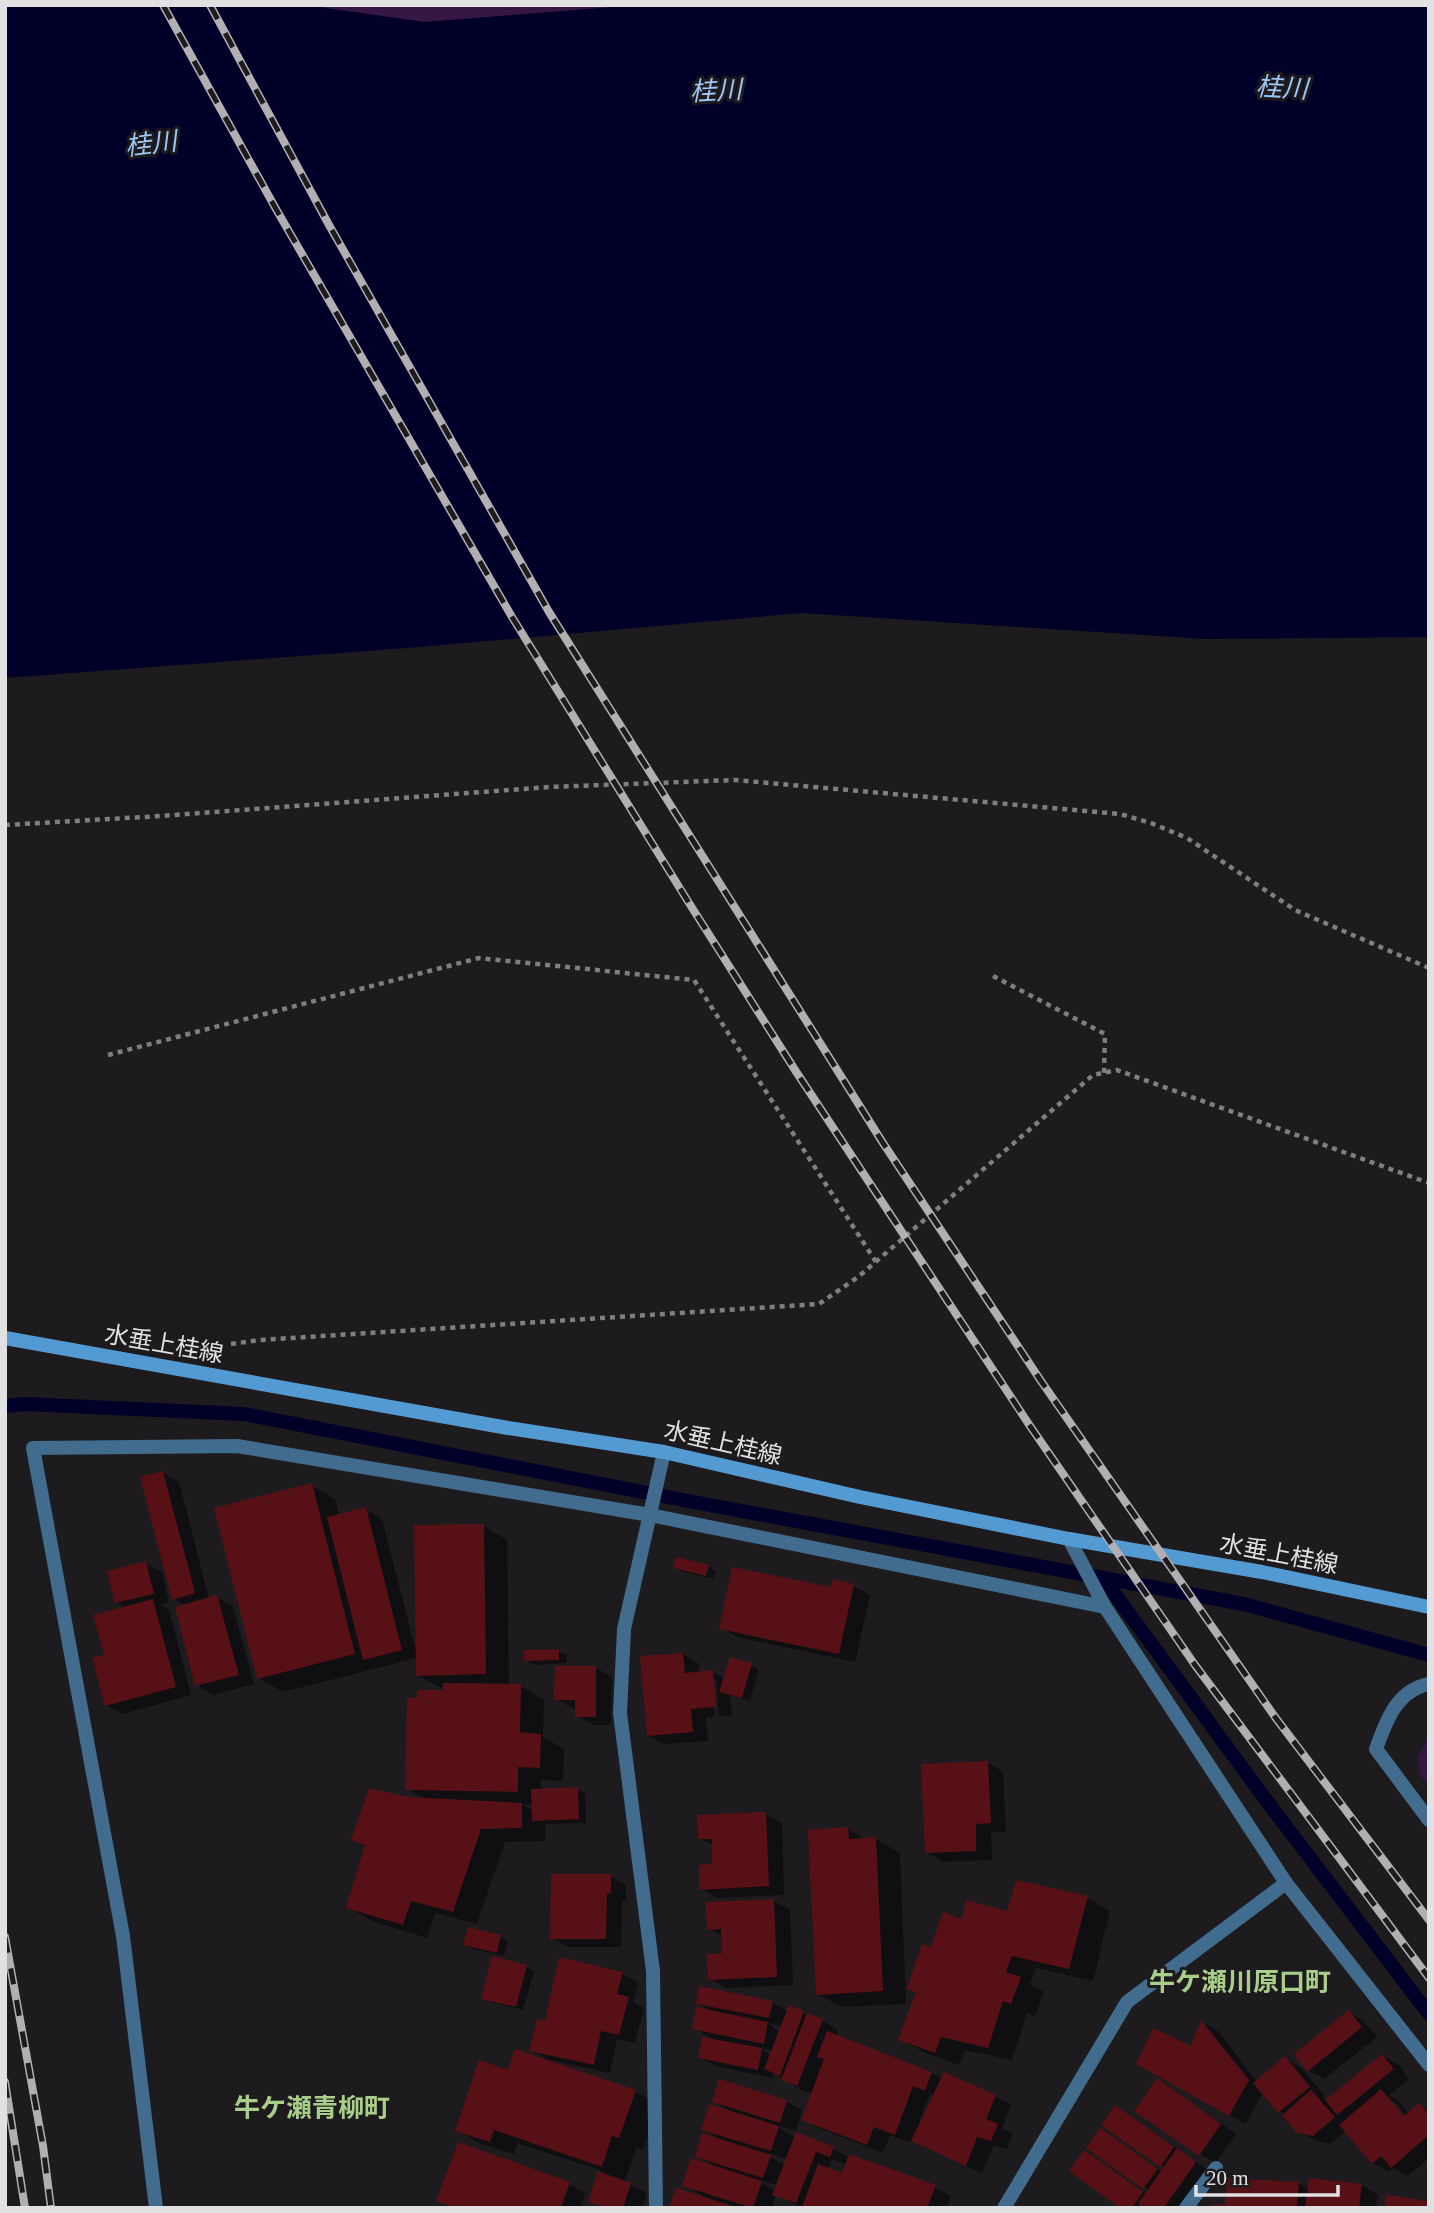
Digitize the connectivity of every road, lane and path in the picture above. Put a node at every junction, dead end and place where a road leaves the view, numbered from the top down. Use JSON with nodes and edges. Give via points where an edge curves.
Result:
{"nodes":[{"id":1,"x":5,"y":825,"type":"edge"},
{"id":2,"x":1429,"y":968,"type":"edge"},
{"id":3,"x":993,"y":976,"type":"dead end"},
{"id":4,"x":108,"y":1055,"type":"dead end"},
{"id":5,"x":1104,"y":1073,"type":"junction"},
{"id":6,"x":1429,"y":1183,"type":"edge"},
{"id":7,"x":876,"y":1262,"type":"junction"},
{"id":8,"x":5,"y":1338,"type":"edge"},
{"id":9,"x":221,"y":1346,"type":"dead end"},
{"id":10,"x":663,"y":1458,"type":"junction"},
{"id":11,"x":651,"y":1513,"type":"junction"},
{"id":12,"x":1069,"y":1539,"type":"junction"},
{"id":13,"x":1105,"y":1607,"type":"junction"},
{"id":14,"x":1429,"y":1607,"type":"edge"},
{"id":15,"x":1429,"y":1684,"type":"edge"},
{"id":16,"x":1429,"y":1820,"type":"edge"},
{"id":17,"x":1286,"y":1883,"type":"junction"},
{"id":18,"x":1429,"y":2065,"type":"edge"},
{"id":19,"x":1216,"y":2168,"type":"dead end"},
{"id":20,"x":156,"y":2208,"type":"edge"},
{"id":21,"x":656,"y":2208,"type":"edge"},
{"id":22,"x":1004,"y":2208,"type":"edge"},
{"id":23,"x":1186,"y":2208,"type":"edge"}],
"edges":[{"from":1,"to":2,"type":"path","via":[[548,786],[735,780],[1120,814],[1187,838],[1295,910]]},
{"from":3,"to":5,"type":"path","via":[[1105,1034]]},
{"from":4,"to":7,"type":"path","via":[[479,958],[694,980]]},
{"from":5,"to":6,"type":"path","via":[[1117,1070]]},
{"from":5,"to":7,"type":"path","via":[[1093,1075]]},
{"from":7,"to":9,"type":"path","via":[[819,1304]]},
{"from":8,"to":10,"type":"main road","name":"水垂上桂線"},
{"from":10,"to":11,"type":"street"},
{"from":10,"to":12,"type":"main road","name":"水垂上桂線"},
{"from":11,"to":13,"type":"street"},
{"from":11,"to":20,"type":"street","via":[[237,1446],[33,1448],[122,1936]]},
{"from":11,"to":21,"type":"street","via":[[624,1629],[620,1713],[653,1971]]},
{"from":12,"to":13,"type":"street"},
{"from":12,"to":14,"type":"main road","name":"水垂上桂線"},
{"from":13,"to":17,"type":"street"},
{"from":15,"to":16,"type":"street","via":[[1415,1686],[1401,1699],[1385,1723],[1376,1749]]},
{"from":17,"to":18,"type":"street"},
{"from":17,"to":22,"type":"street","via":[[1127,2002]]},
{"from":19,"to":23,"type":"street"}]}
